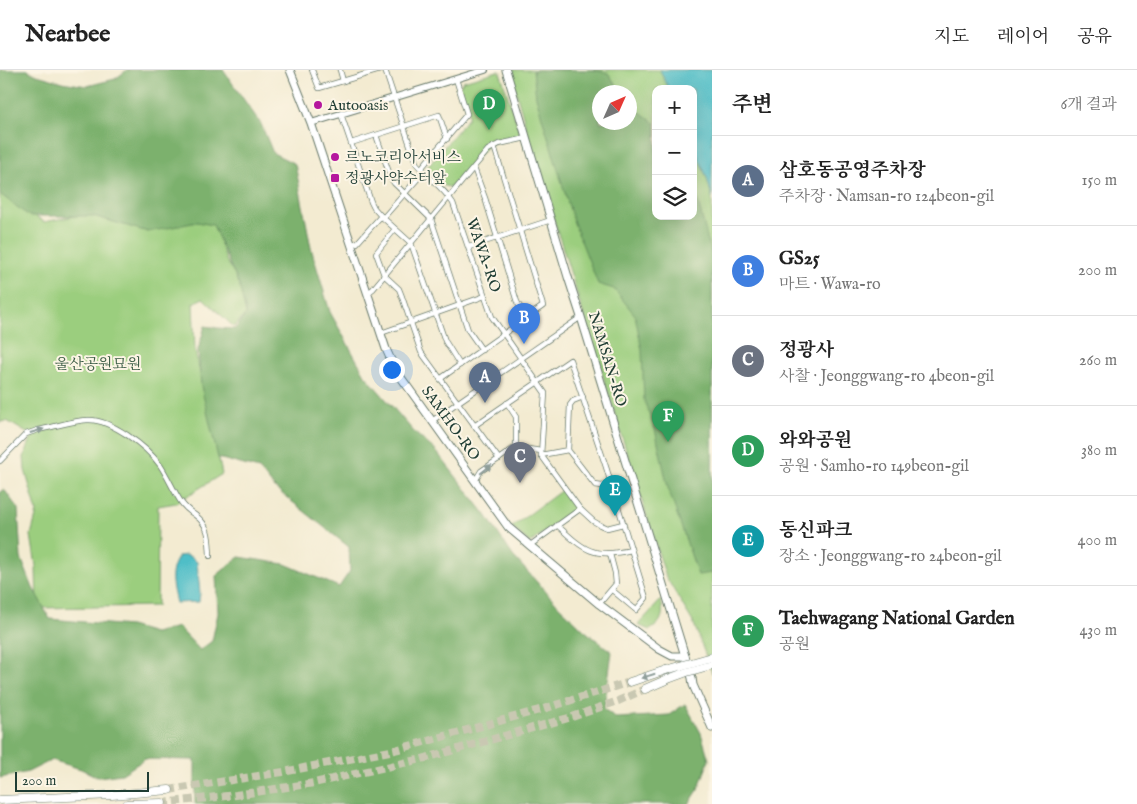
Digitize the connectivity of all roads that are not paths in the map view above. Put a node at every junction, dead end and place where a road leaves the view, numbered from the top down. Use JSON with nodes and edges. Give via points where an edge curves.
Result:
{"nodes":[{"id":1,"x":290,"y":70,"type":"edge"},
{"id":2,"x":312,"y":70,"type":"edge"},
{"id":3,"x":340,"y":70,"type":"edge"},
{"id":4,"x":380,"y":70,"type":"edge"},
{"id":5,"x":385,"y":70,"type":"edge"},
{"id":6,"x":485,"y":70,"type":"edge"},
{"id":7,"x":506,"y":70,"type":"edge"},
{"id":8,"x":369,"y":72,"type":"edge"},
{"id":9,"x":456,"y":79,"type":"junction"},
{"id":10,"x":343,"y":81,"type":"junction"},
{"id":11,"x":393,"y":98,"type":"junction"},
{"id":12,"x":341,"y":114,"type":"junction"},
{"id":13,"x":311,"y":123,"type":"junction"},
{"id":14,"x":403,"y":126,"type":"junction"},
{"id":15,"x":376,"y":135,"type":"junction"},
{"id":16,"x":526,"y":138,"type":"junction"},
{"id":17,"x":446,"y":139,"type":"junction"},
{"id":18,"x":351,"y":143,"type":"junction"},
{"id":19,"x":494,"y":146,"type":"junction"},
{"id":20,"x":474,"y":168,"type":"junction"},
{"id":21,"x":421,"y":170,"type":"junction"},
{"id":22,"x":404,"y":194,"type":"junction"},
{"id":23,"x":449,"y":197,"type":"junction"},
{"id":24,"x":382,"y":217,"type":"junction"},
{"id":25,"x":431,"y":219,"type":"junction"},
{"id":26,"x":551,"y":220,"type":"junction"},
{"id":27,"x":395,"y":229,"type":"junction"},
{"id":28,"x":520,"y":230,"type":"junction"},
{"id":29,"x":497,"y":238,"type":"junction"},
{"id":30,"x":411,"y":243,"type":"junction"},
{"id":31,"x":351,"y":244,"type":"junction"},
{"id":32,"x":469,"y":247,"type":"junction"},
{"id":33,"x":384,"y":275,"type":"junction"},
{"id":34,"x":368,"y":294,"type":"junction"},
{"id":35,"x":484,"y":296,"type":"junction"},
{"id":36,"x":460,"y":304,"type":"junction"},
{"id":37,"x":436,"y":313,"type":"junction"},
{"id":38,"x":581,"y":317,"type":"junction"},
{"id":39,"x":527,"y":318,"type":"junction"},
{"id":40,"x":411,"y":322,"type":"junction"},
{"id":41,"x":381,"y":333,"type":"junction"},
{"id":42,"x":504,"y":334,"type":"junction"},
{"id":43,"x":482,"y":350,"type":"junction"},
{"id":44,"x":522,"y":358,"type":"junction"},
{"id":45,"x":460,"y":365,"type":"junction"},
{"id":46,"x":440,"y":379,"type":"junction"},
{"id":47,"x":538,"y":382,"type":"junction"},
{"id":48,"x":583,"y":397,"type":"junction"},
{"id":49,"x":457,"y":403,"type":"junction"},
{"id":50,"x":507,"y":403,"type":"junction"},
{"id":51,"x":432,"y":421,"type":"junction"},
{"id":52,"x":474,"y":426,"type":"junction"},
{"id":53,"x":516,"y":447,"type":"junction"},
{"id":54,"x":568,"y":450,"type":"junction"},
{"id":55,"x":541,"y":453,"type":"junction"},
{"id":56,"x":498,"y":459,"type":"junction"},
{"id":57,"x":0,"y":461,"type":"edge"},
{"id":58,"x":475,"y":481,"type":"junction"},
{"id":59,"x":611,"y":483,"type":"junction"},
{"id":60,"x":580,"y":509,"type":"junction"},
{"id":61,"x":623,"y":524,"type":"junction"},
{"id":62,"x":557,"y":525,"type":"junction"},
{"id":63,"x":529,"y":546,"type":"junction"},
{"id":64,"x":631,"y":550,"type":"junction"},
{"id":65,"x":610,"y":554,"type":"junction"},
{"id":66,"x":210,"y":556,"type":"dead end"},
{"id":67,"x":612,"y":590,"type":"junction"},
{"id":68,"x":599,"y":604,"type":"junction"},
{"id":69,"x":685,"y":656,"type":"junction"},
{"id":70,"x":712,"y":657,"type":"edge"},
{"id":71,"x":712,"y":665,"type":"edge"},
{"id":72,"x":692,"y":678,"type":"junction"},
{"id":73,"x":630,"y":682,"type":"tunnel mouth"},
{"id":74,"x":645,"y":689,"type":"tunnel mouth"},
{"id":75,"x":712,"y":718,"type":"edge"},
{"id":76,"x":712,"y":728,"type":"edge"},
{"id":77,"x":170,"y":790,"type":"tunnel mouth"},
{"id":78,"x":0,"y":800,"type":"edge"},
{"id":79,"x":162,"y":803,"type":"edge"},
{"id":80,"x":126,"y":804,"type":"edge"}],
"edges":[{"from":1,"to":13,"type":"main road","name":"SAMHO-RO"},
{"from":2,"to":10,"type":"street","via":[[319,88]]},
{"from":3,"to":10,"type":"street"},
{"from":4,"to":8,"type":"street"},
{"from":5,"to":11,"type":"street","name":"WAWA-RO"},
{"from":6,"to":9,"type":"street"},
{"from":7,"to":16,"type":"main road","name":"NAMSAN-RO"},
{"from":8,"to":10,"type":"street"},
{"from":9,"to":11,"type":"street"},
{"from":9,"to":17,"type":"street","via":[[467,114]]},
{"from":11,"to":12,"type":"street"},
{"from":11,"to":14,"type":"street","name":"WAWA-RO"},
{"from":12,"to":13,"type":"street"},
{"from":12,"to":18,"type":"street"},
{"from":13,"to":31,"type":"main road","name":"SAMHO-RO"},
{"from":14,"to":15,"type":"street"},
{"from":14,"to":17,"type":"street","via":[[439,115]]},
{"from":14,"to":21,"type":"street","name":"WAWA-RO"},
{"from":15,"to":18,"type":"street"},
{"from":15,"to":22,"type":"street","via":[[391,178]]},
{"from":16,"to":19,"type":"street"},
{"from":16,"to":26,"type":"main road","name":"NAMSAN-RO"},
{"from":17,"to":21,"type":"street"},
{"from":18,"to":24,"type":"street","via":[[371,202]]},
{"from":19,"to":20,"type":"street"},
{"from":19,"to":28,"type":"street"},
{"from":20,"to":23,"type":"street"},
{"from":20,"to":29,"type":"street"},
{"from":21,"to":22,"type":"street","via":[[421,175]]},
{"from":21,"to":23,"type":"street","name":"WAWA-RO"},
{"from":22,"to":24,"type":"street"},
{"from":22,"to":25,"type":"street"},
{"from":23,"to":25,"type":"street"},
{"from":23,"to":32,"type":"street","name":"WAWA-RO"},
{"from":24,"to":27,"type":"street"},
{"from":24,"to":31,"type":"street","via":[[357,243]]},
{"from":25,"to":30,"type":"street"},
{"from":25,"to":36,"type":"street"},
{"from":26,"to":28,"type":"street"},
{"from":26,"to":38,"type":"main road","name":"NAMSAN-RO"},
{"from":27,"to":30,"type":"street"},
{"from":27,"to":33,"type":"street","via":[[376,253]]},
{"from":28,"to":29,"type":"street"},
{"from":28,"to":39,"type":"street","via":[[544,306]]},
{"from":29,"to":32,"type":"street"},
{"from":29,"to":39,"type":"street","via":[[517,302]]},
{"from":30,"to":33,"type":"street"},
{"from":30,"to":37,"type":"street"},
{"from":31,"to":34,"type":"main road","name":"SAMHO-RO"},
{"from":32,"to":35,"type":"street","name":"WAWA-RO"},
{"from":33,"to":34,"type":"street"},
{"from":33,"to":40,"type":"street","via":[[399,289]]},
{"from":34,"to":41,"type":"main road","name":"SAMHO-RO"},
{"from":35,"to":36,"type":"street"},
{"from":35,"to":42,"type":"street","name":"WAWA-RO"},
{"from":36,"to":37,"type":"street"},
{"from":36,"to":43,"type":"street","via":[[468,330]]},
{"from":37,"to":40,"type":"street"},
{"from":37,"to":45,"type":"street","via":[[445,341]]},
{"from":38,"to":44,"type":"street"},
{"from":38,"to":69,"type":"main road","name":"NAMSAN-RO"},
{"from":39,"to":42,"type":"street"},
{"from":40,"to":41,"type":"street"},
{"from":40,"to":46,"type":"street","via":[[421,352]]},
{"from":41,"to":51,"type":"main road","name":"SAMHO-RO","via":[[396,369]]},
{"from":42,"to":43,"type":"street"},
{"from":42,"to":44,"type":"street","name":"WAWA-RO"},
{"from":43,"to":45,"type":"street"},
{"from":44,"to":47,"type":"street","name":"WAWA-RO"},
{"from":44,"to":49,"type":"street"},
{"from":45,"to":46,"type":"street"},
{"from":46,"to":49,"type":"street"},
{"from":47,"to":48,"type":"street","via":[[570,360]]},
{"from":47,"to":50,"type":"street"},
{"from":47,"to":55,"type":"street","name":"WAWA-RO","via":[[545,393]]},
{"from":48,"to":54,"type":"street","via":[[570,404]]},
{"from":48,"to":59,"type":"street"},
{"from":49,"to":51,"type":"street"},
{"from":49,"to":52,"type":"street"},
{"from":50,"to":52,"type":"street"},
{"from":50,"to":53,"type":"street","via":[[516,417]]},
{"from":51,"to":58,"type":"main road","name":"SAMHO-RO"},
{"from":52,"to":56,"type":"street"},
{"from":53,"to":55,"type":"street"},
{"from":53,"to":56,"type":"street"},
{"from":54,"to":55,"type":"street"},
{"from":54,"to":59,"type":"street","via":[[595,485]]},
{"from":55,"to":60,"type":"street"},
{"from":58,"to":56,"type":"street","one_way":true,"via":[[481,471]]},
{"from":57,"to":66,"type":"street","one_way":true,"via":[[26,434],[88,420],[102,422],[149,452],[160,465],[187,510],[205,525],[209,534]]},
{"from":58,"to":63,"type":"main road","name":"SAMHO-RO","via":[[508,527]]},
{"from":59,"to":61,"type":"street"},
{"from":60,"to":61,"type":"street","via":[[607,528]]},
{"from":60,"to":62,"type":"street"},
{"from":61,"to":64,"type":"street"},
{"from":62,"to":63,"type":"street"},
{"from":62,"to":65,"type":"street","via":[[586,550]]},
{"from":63,"to":68,"type":"main road","name":"SAMHO-RO"},
{"from":64,"to":65,"type":"street"},
{"from":64,"to":67,"type":"street","via":[[646,598],[636,610]]},
{"from":65,"to":67,"type":"street","via":[[616,580]]},
{"from":67,"to":68,"type":"street"},
{"from":68,"to":69,"type":"main road","name":"SAMHO-RO","via":[[659,649],[672,656]]},
{"from":69,"to":72,"type":"main road"},
{"from":70,"to":73,"type":"highway","one_way":true,"bridge":true},
{"from":71,"to":74,"type":"highway","bridge":true},
{"from":72,"to":75,"type":"main road"},
{"from":72,"to":76,"type":"main road"},
{"from":77,"to":78,"type":"highway","via":[[112,796]]},
{"from":79,"to":80,"type":"highway"}]}
